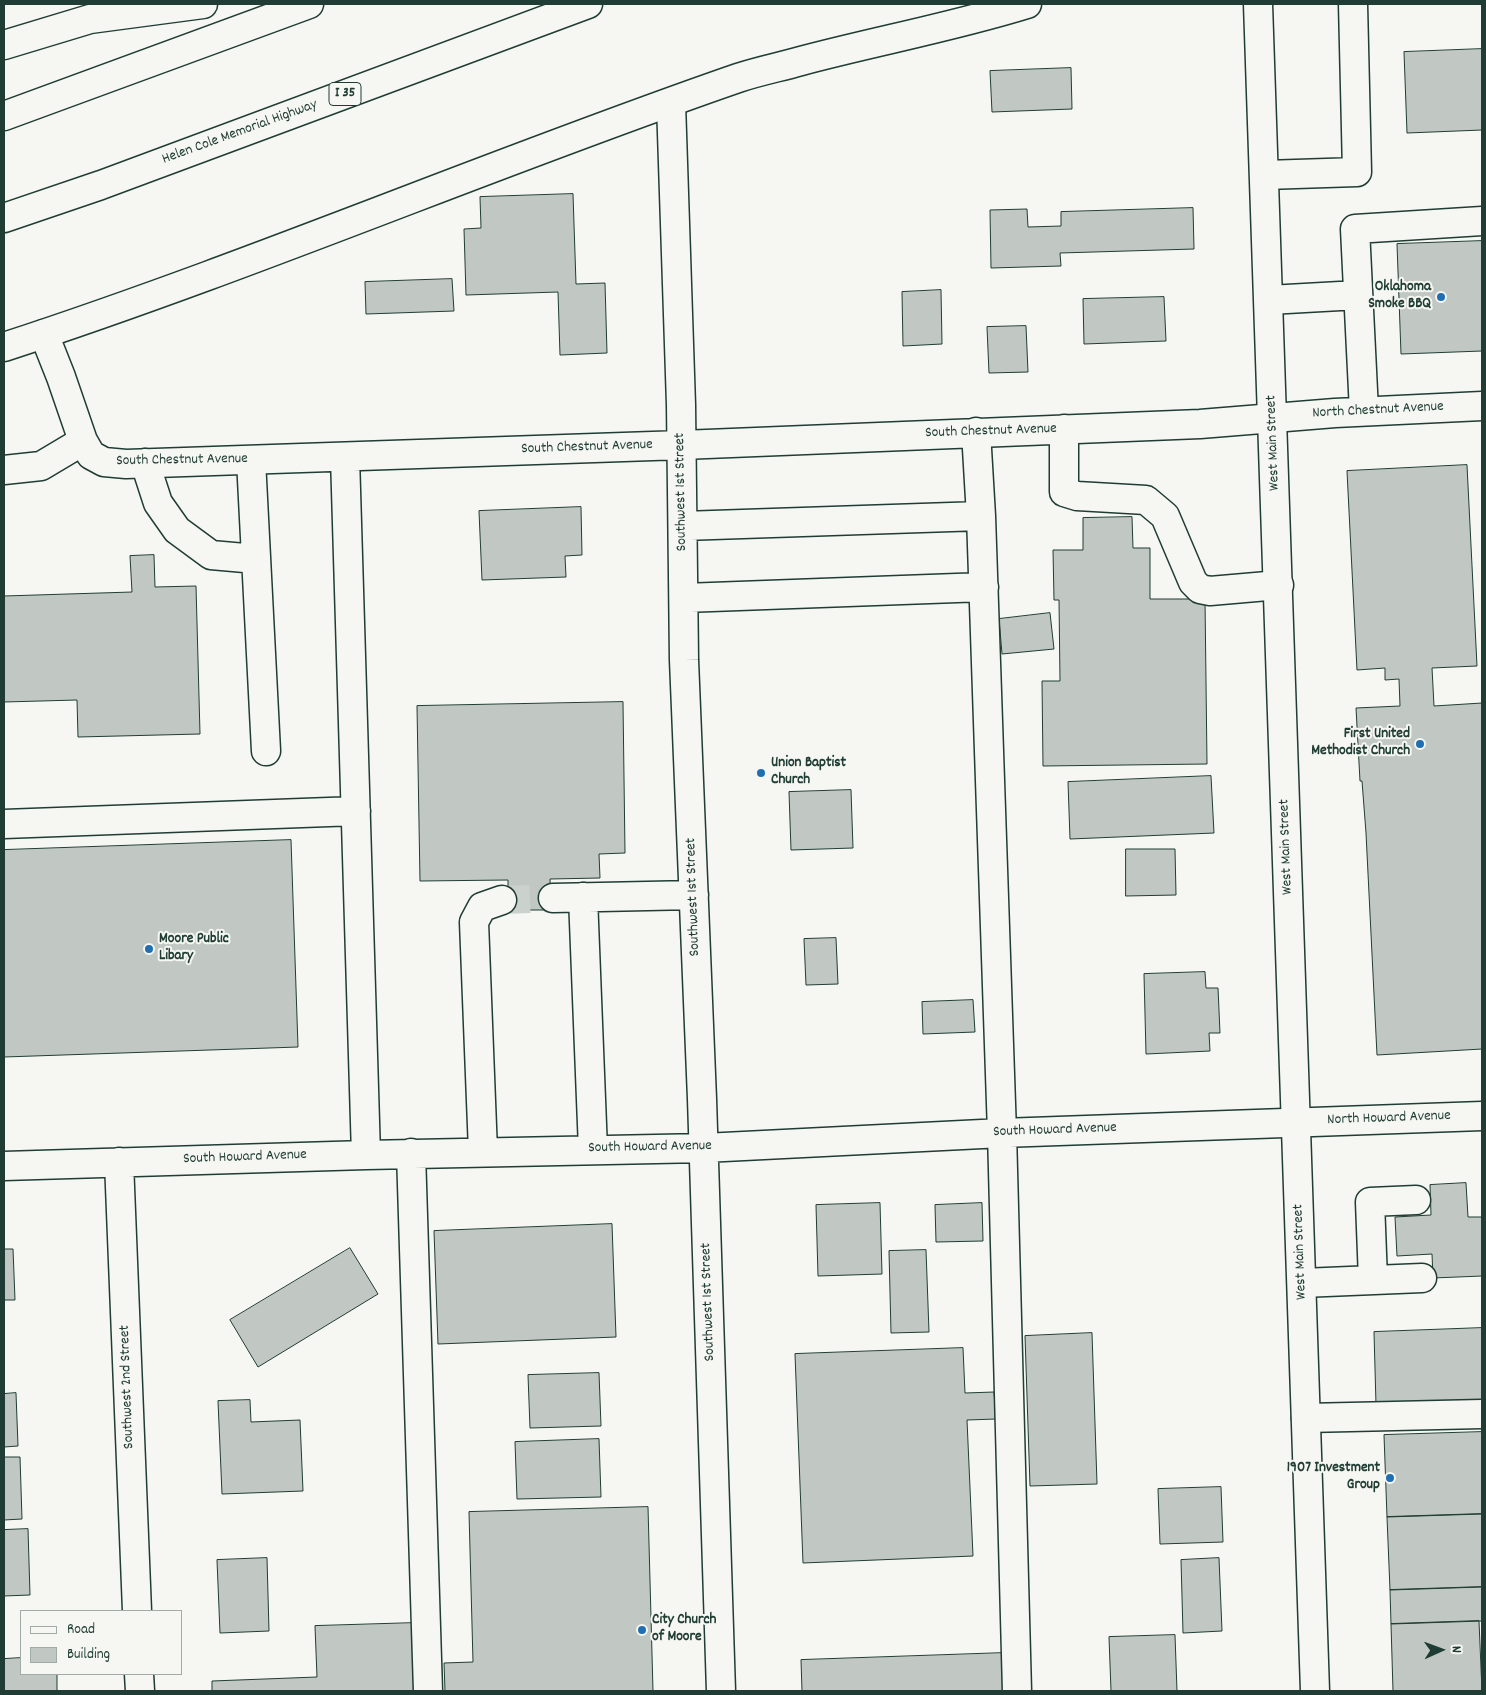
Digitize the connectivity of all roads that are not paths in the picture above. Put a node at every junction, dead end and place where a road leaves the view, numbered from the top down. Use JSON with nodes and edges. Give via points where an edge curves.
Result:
{"nodes":[{"id":1,"x":203,"y":4,"type":"edge"},
{"id":2,"x":310,"y":4,"type":"edge"},
{"id":3,"x":588,"y":4,"type":"edge"},
{"id":4,"x":1028,"y":4,"type":"edge"},
{"id":5,"x":1258,"y":4,"type":"edge"},
{"id":6,"x":1353,"y":4,"type":"edge"},
{"id":7,"x":4,"y":46,"type":"edge"},
{"id":8,"x":671,"y":103,"type":"junction"},
{"id":9,"x":4,"y":116,"type":"edge"},
{"id":10,"x":1265,"y":175,"type":"junction"},
{"id":11,"x":4,"y":218,"type":"edge"},
{"id":12,"x":1482,"y":221,"type":"edge"},
{"id":13,"x":1358,"y":295,"type":"junction"},
{"id":14,"x":1269,"y":300,"type":"junction"},
{"id":15,"x":44,"y":334,"type":"junction"},
{"id":16,"x":4,"y":347,"type":"edge"},
{"id":17,"x":1482,"y":406,"type":"edge"},
{"id":18,"x":1364,"y":412,"type":"junction"},
{"id":19,"x":1273,"y":417,"type":"junction"},
{"id":20,"x":1064,"y":429,"type":"junction"},
{"id":21,"x":976,"y":432,"type":"junction"},
{"id":22,"x":83,"y":441,"type":"junction"},
{"id":23,"x":682,"y":445,"type":"junction"},
{"id":24,"x":345,"y":457,"type":"junction"},
{"id":25,"x":251,"y":460,"type":"junction"},
{"id":26,"x":145,"y":463,"type":"junction"},
{"id":27,"x":4,"y":470,"type":"edge"},
{"id":28,"x":981,"y":516,"type":"junction"},
{"id":29,"x":683,"y":526,"type":"junction"},
{"id":30,"x":256,"y":559,"type":"junction"},
{"id":31,"x":1279,"y":585,"type":"junction"},
{"id":32,"x":984,"y":587,"type":"junction"},
{"id":33,"x":684,"y":598,"type":"junction"},
{"id":34,"x":266,"y":751,"type":"dead end"},
{"id":35,"x":356,"y":811,"type":"junction"},
{"id":36,"x":4,"y":824,"type":"edge"},
{"id":37,"x":694,"y":895,"type":"junction"},
{"id":38,"x":583,"y":897,"type":"junction"},
{"id":39,"x":553,"y":898,"type":"tunnel mouth"},
{"id":40,"x":502,"y":900,"type":"tunnel mouth"},
{"id":41,"x":1482,"y":1116,"type":"edge"},
{"id":42,"x":1296,"y":1122,"type":"junction"},
{"id":43,"x":1002,"y":1133,"type":"junction"},
{"id":44,"x":704,"y":1148,"type":"junction"},
{"id":45,"x":593,"y":1150,"type":"junction"},
{"id":46,"x":483,"y":1152,"type":"junction"},
{"id":47,"x":411,"y":1153,"type":"junction"},
{"id":48,"x":366,"y":1154,"type":"junction"},
{"id":49,"x":119,"y":1162,"type":"junction"},
{"id":50,"x":4,"y":1166,"type":"edge"},
{"id":51,"x":1416,"y":1200,"type":"dead end"},
{"id":52,"x":1422,"y":1278,"type":"dead end"},
{"id":53,"x":1373,"y":1280,"type":"junction"},
{"id":54,"x":1302,"y":1283,"type":"junction"},
{"id":55,"x":1482,"y":1414,"type":"edge"},
{"id":56,"x":1306,"y":1418,"type":"junction"},
{"id":57,"x":137,"y":1610,"type":"edge"},
{"id":58,"x":139,"y":1675,"type":"edge"},
{"id":59,"x":140,"y":1691,"type":"edge"},
{"id":60,"x":428,"y":1691,"type":"edge"},
{"id":61,"x":721,"y":1691,"type":"edge"},
{"id":62,"x":1016,"y":1691,"type":"edge"},
{"id":63,"x":1315,"y":1691,"type":"edge"}],
"edges":[{"from":1,"to":7,"type":"main road","via":[[90,19]]},
{"from":2,"to":9,"type":"main road"},
{"from":3,"to":11,"type":"main road","name":"Helen Cole Memorial Highway","number":"I 35"},
{"from":4,"to":8,"type":"main road","via":[[741,77]]},
{"from":5,"to":10,"type":"main road","name":"West Main Street"},
{"from":6,"to":10,"type":"main road","via":[[1357,172]]},
{"from":8,"to":15,"type":"main road"},
{"from":8,"to":23,"type":"main road","name":"Southwest 1st Street"},
{"from":10,"to":14,"type":"main road","name":"West Main Street"},
{"from":12,"to":13,"type":"main road","via":[[1355,229]]},
{"from":13,"to":14,"type":"main road"},
{"from":13,"to":18,"type":"main road"},
{"from":14,"to":19,"type":"main road","name":"West Main Street"},
{"from":15,"to":16,"type":"main road"},
{"from":15,"to":22,"type":"main road","name":"South Chestnut Avenue"},
{"from":17,"to":18,"type":"main road","name":"North Chestnut Avenue"},
{"from":18,"to":19,"type":"main road","name":"North Chestnut Avenue"},
{"from":19,"to":20,"type":"main road","name":"South Chestnut Avenue","via":[[1200,424]]},
{"from":19,"to":31,"type":"main road","name":"West Main Street"},
{"from":20,"to":21,"type":"main road","name":"South Chestnut Avenue"},
{"from":20,"to":31,"type":"main road","via":[[1064,492],[1077,496],[1146,500],[1165,516],[1192,582],[1200,589],[1210,591]]},
{"from":21,"to":23,"type":"main road","name":"South Chestnut Avenue"},
{"from":21,"to":28,"type":"main road"},
{"from":22,"to":26,"type":"main road","name":"South Chestnut Avenue","via":[[91,455],[104,462]]},
{"from":22,"to":27,"type":"main road","via":[[41,466]]},
{"from":23,"to":24,"type":"main road","name":"South Chestnut Avenue"},
{"from":23,"to":29,"type":"main road","name":"Southwest 1st Street"},
{"from":24,"to":25,"type":"main road","name":"South Chestnut Avenue"},
{"from":24,"to":35,"type":"main road"},
{"from":25,"to":26,"type":"main road","name":"South Chestnut Avenue"},
{"from":25,"to":30,"type":"main road"},
{"from":26,"to":30,"type":"main road","via":[[158,503],[177,530],[211,555]]},
{"from":28,"to":29,"type":"main road"},
{"from":28,"to":32,"type":"main road"},
{"from":29,"to":33,"type":"main road","name":"Southwest 1st Street"},
{"from":30,"to":34,"type":"main road"},
{"from":31,"to":42,"type":"main road","name":"West Main Street"},
{"from":32,"to":33,"type":"main road"},
{"from":32,"to":43,"type":"main road"},
{"from":33,"to":37,"type":"main road","name":"Southwest 1st Street"},
{"from":35,"to":36,"type":"main road"},
{"from":35,"to":48,"type":"main road"},
{"from":37,"to":38,"type":"main road"},
{"from":37,"to":44,"type":"main road","name":"Southwest 1st Street"},
{"from":38,"to":39,"type":"main road"},
{"from":38,"to":45,"type":"main road"},
{"from":40,"to":46,"type":"main road","via":[[482,907],[474,922]]},
{"from":41,"to":42,"type":"main road","name":"North Howard Avenue"},
{"from":42,"to":43,"type":"main road","name":"South Howard Avenue"},
{"from":42,"to":54,"type":"main road","name":"West Main Street"},
{"from":43,"to":44,"type":"main road","name":"South Howard Avenue"},
{"from":43,"to":62,"type":"main road"},
{"from":44,"to":45,"type":"main road","name":"South Howard Avenue"},
{"from":44,"to":61,"type":"main road","name":"Southwest 1st Street"},
{"from":45,"to":46,"type":"main road","name":"South Howard Avenue"},
{"from":46,"to":47,"type":"main road","name":"South Howard Avenue"},
{"from":47,"to":48,"type":"main road","name":"South Howard Avenue"},
{"from":47,"to":60,"type":"main road"},
{"from":48,"to":49,"type":"main road","name":"South Howard Avenue"},
{"from":49,"to":50,"type":"main road","name":"South Howard Avenue"},
{"from":49,"to":57,"type":"main road","name":"Southwest 2nd Street"},
{"from":51,"to":53,"type":"main road","via":[[1370,1202]]},
{"from":52,"to":53,"type":"main road"},
{"from":53,"to":54,"type":"main road"},
{"from":54,"to":56,"type":"main road","name":"West Main Street"},
{"from":55,"to":56,"type":"main road"},
{"from":56,"to":63,"type":"main road","name":"West Main Street"},
{"from":58,"to":59,"type":"main road"}]}
